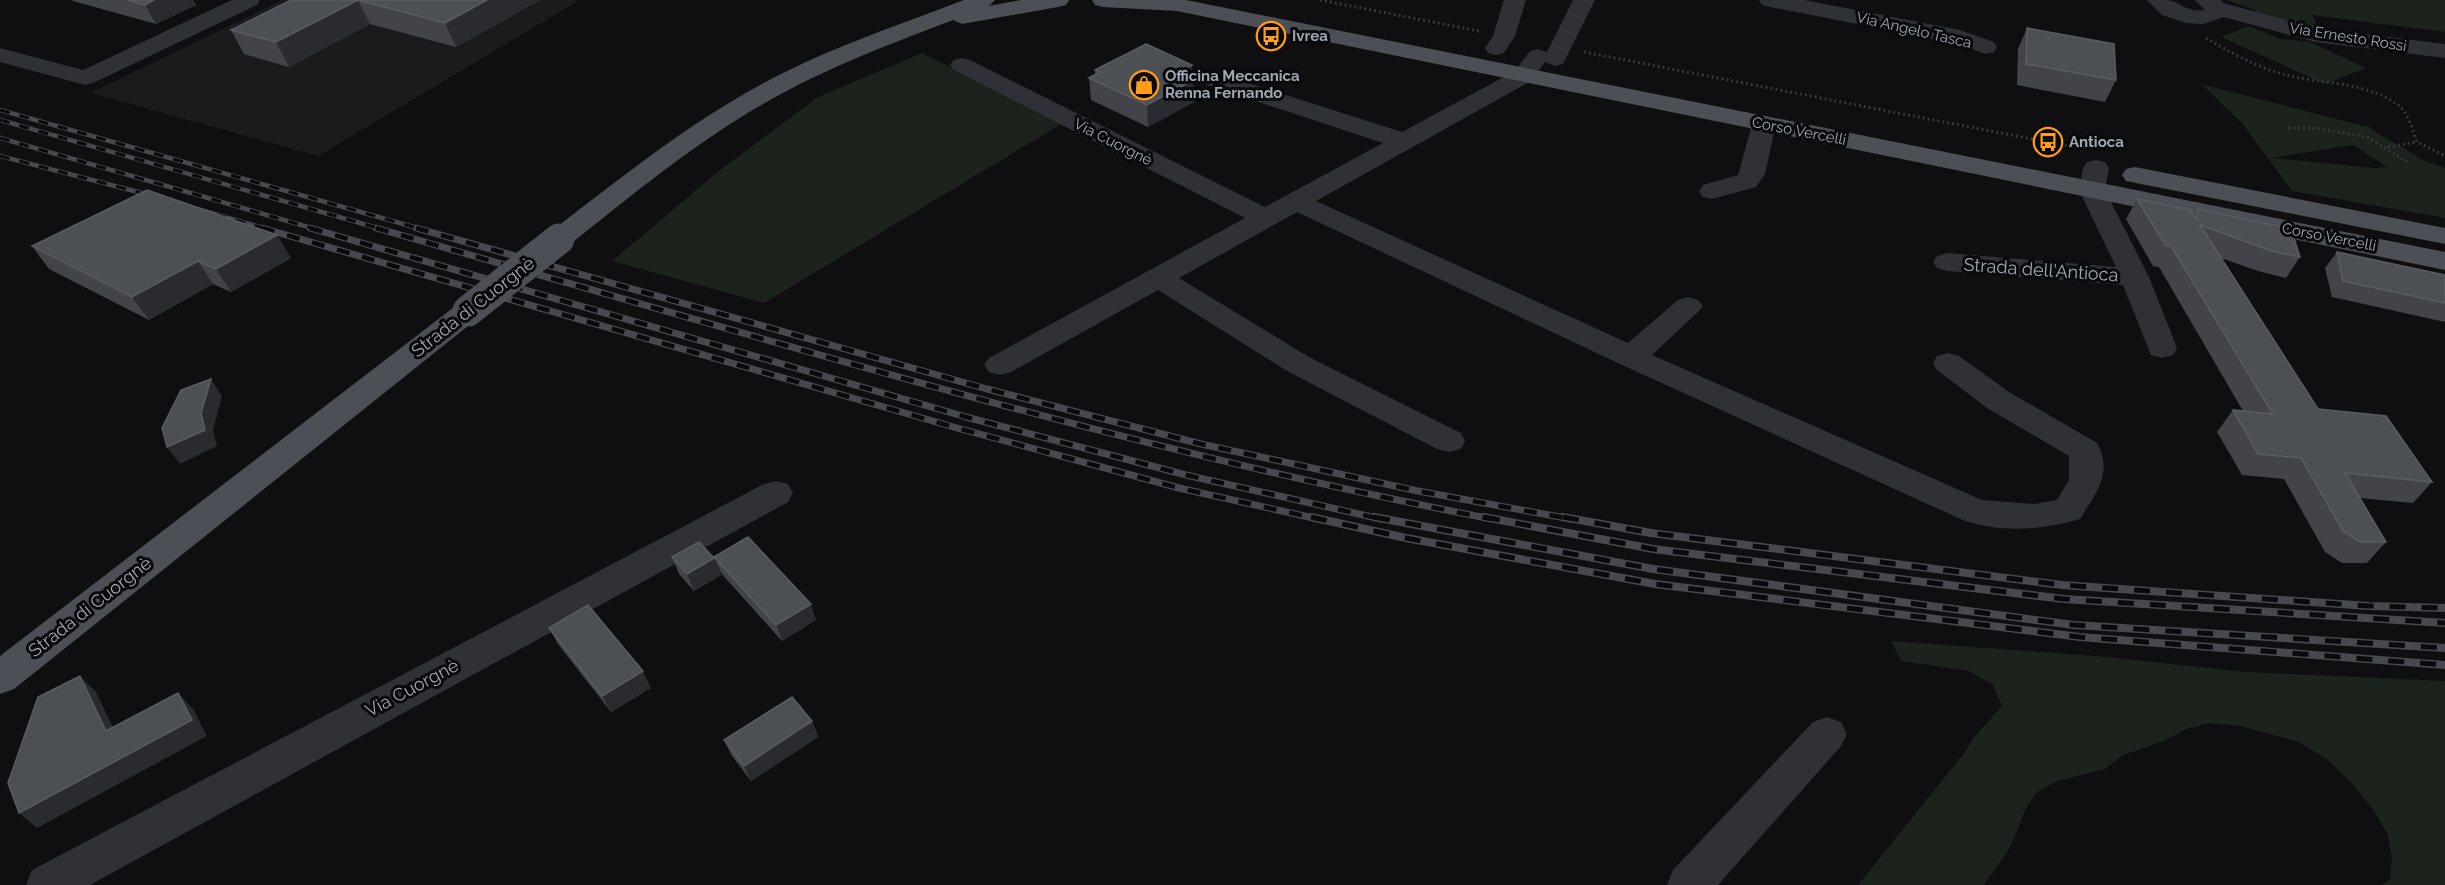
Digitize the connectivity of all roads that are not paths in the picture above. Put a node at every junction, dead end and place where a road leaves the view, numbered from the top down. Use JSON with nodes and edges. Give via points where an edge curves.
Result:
{"nodes":[{"id":1,"x":249,"y":0,"type":"edge"},
{"id":2,"x":984,"y":0,"type":"edge"},
{"id":3,"x":1058,"y":0,"type":"edge"},
{"id":4,"x":1103,"y":0,"type":"edge"},
{"id":5,"x":1154,"y":0,"type":"edge"},
{"id":6,"x":1252,"y":0,"type":"edge"},
{"id":7,"x":1515,"y":0,"type":"edge"},
{"id":8,"x":1584,"y":0,"type":"edge"},
{"id":9,"x":1770,"y":0,"type":"edge"},
{"id":10,"x":2158,"y":0,"type":"edge"},
{"id":11,"x":2212,"y":4,"type":"edge"},
{"id":12,"x":959,"y":5,"type":"edge"},
{"id":13,"x":1183,"y":6,"type":"junction"},
{"id":14,"x":922,"y":24,"type":"junction"},
{"id":15,"x":1500,"y":42,"type":"junction"},
{"id":16,"x":1986,"y":47,"type":"dead end"},
{"id":17,"x":2445,"y":51,"type":"edge"},
{"id":18,"x":0,"y":55,"type":"edge"},
{"id":19,"x":1544,"y":60,"type":"junction"},
{"id":20,"x":962,"y":65,"type":"dead end"},
{"id":21,"x":1215,"y":80,"type":"dead end"},
{"id":22,"x":1764,"y":124,"type":"junction"},
{"id":23,"x":1404,"y":141,"type":"junction"},
{"id":24,"x":2091,"y":169,"type":"junction"},
{"id":25,"x":1712,"y":191,"type":"dead end"},
{"id":26,"x":1294,"y":201,"type":"junction"},
{"id":27,"x":1265,"y":218,"type":"junction"},
{"id":28,"x":2445,"y":236,"type":"edge"},
{"id":29,"x":2445,"y":261,"type":"edge"},
{"id":30,"x":1947,"y":262,"type":"dead end"},
{"id":31,"x":2135,"y":277,"type":"junction"},
{"id":32,"x":1157,"y":278,"type":"junction"},
{"id":33,"x":1688,"y":306,"type":"dead end"},
{"id":34,"x":2162,"y":348,"type":"dead end"},
{"id":35,"x":1631,"y":357,"type":"junction"},
{"id":36,"x":1948,"y":363,"type":"dead end"},
{"id":37,"x":1000,"y":365,"type":"dead end"},
{"id":38,"x":1449,"y":441,"type":"dead end"},
{"id":39,"x":776,"y":493,"type":"dead end"},
{"id":40,"x":0,"y":678,"type":"edge"},
{"id":41,"x":1827,"y":734,"type":"dead end"},
{"id":42,"x":48,"y":885,"type":"edge"},
{"id":43,"x":1689,"y":885,"type":"edge"}],
"edges":[{"from":1,"to":18,"type":"street","via":[[85,78]]},
{"from":2,"to":12,"type":"main road","name":"Strada di Cuorgnè"},
{"from":3,"to":14,"type":"main road"},
{"from":4,"to":13,"type":"main road"},
{"from":5,"to":13,"type":"main road","name":"Corso Vercelli"},
{"from":6,"to":15,"type":"main road","name":"Corso Vercelli"},
{"from":7,"to":15,"type":"street"},
{"from":8,"to":19,"type":"street"},
{"from":9,"to":16,"type":"street","name":"Via Angelo Tasca","via":[[1960,37]]},
{"from":10,"to":11,"type":"street","via":[[2165,8],[2182,14],[2209,16],[2217,12]]},
{"from":11,"to":17,"type":"street","name":"Via Ernesto Rossi","via":[[2314,35]]},
{"from":12,"to":14,"type":"main road","name":"Strada di Cuorgnè"},
{"from":13,"to":19,"type":"main road","name":"Corso Vercelli"},
{"from":14,"to":40,"type":"main road","name":"Strada di Cuorgnè","bridge":true,"via":[[813,69],[729,113],[670,154]]},
{"from":15,"to":19,"type":"main road","name":"Corso Vercelli"},
{"from":19,"to":22,"type":"main road","name":"Corso Vercelli"},
{"from":19,"to":23,"type":"street"},
{"from":19,"to":24,"type":"main road","name":"Corso Vercelli"},
{"from":20,"to":27,"type":"street","name":"Via Cuorgnè"},
{"from":21,"to":23,"type":"street"},
{"from":22,"to":24,"type":"main road","name":"Corso Vercelli"},
{"from":22,"to":25,"type":"street","via":[[1747,181]]},
{"from":23,"to":26,"type":"street"},
{"from":24,"to":28,"type":"main road","name":"Corso Vercelli"},
{"from":24,"to":29,"type":"main road","name":"Corso Vercelli"},
{"from":24,"to":31,"type":"street","name":"Strada dell'Antioca"},
{"from":26,"to":27,"type":"street"},
{"from":26,"to":35,"type":"street"},
{"from":27,"to":32,"type":"street"},
{"from":30,"to":31,"type":"street","name":"Strada dell'Antioca"},
{"from":31,"to":34,"type":"street","name":"Strada dell'Antioca"},
{"from":32,"to":37,"type":"street"},
{"from":32,"to":38,"type":"street","via":[[1298,364]]},
{"from":33,"to":35,"type":"street"},
{"from":35,"to":36,"type":"street","via":[[1977,512],[2035,517],[2068,510],[2086,481],[2085,451],[1998,400]]},
{"from":39,"to":42,"type":"street","name":"Via Cuorgnè"},
{"from":41,"to":43,"type":"street"}]}
